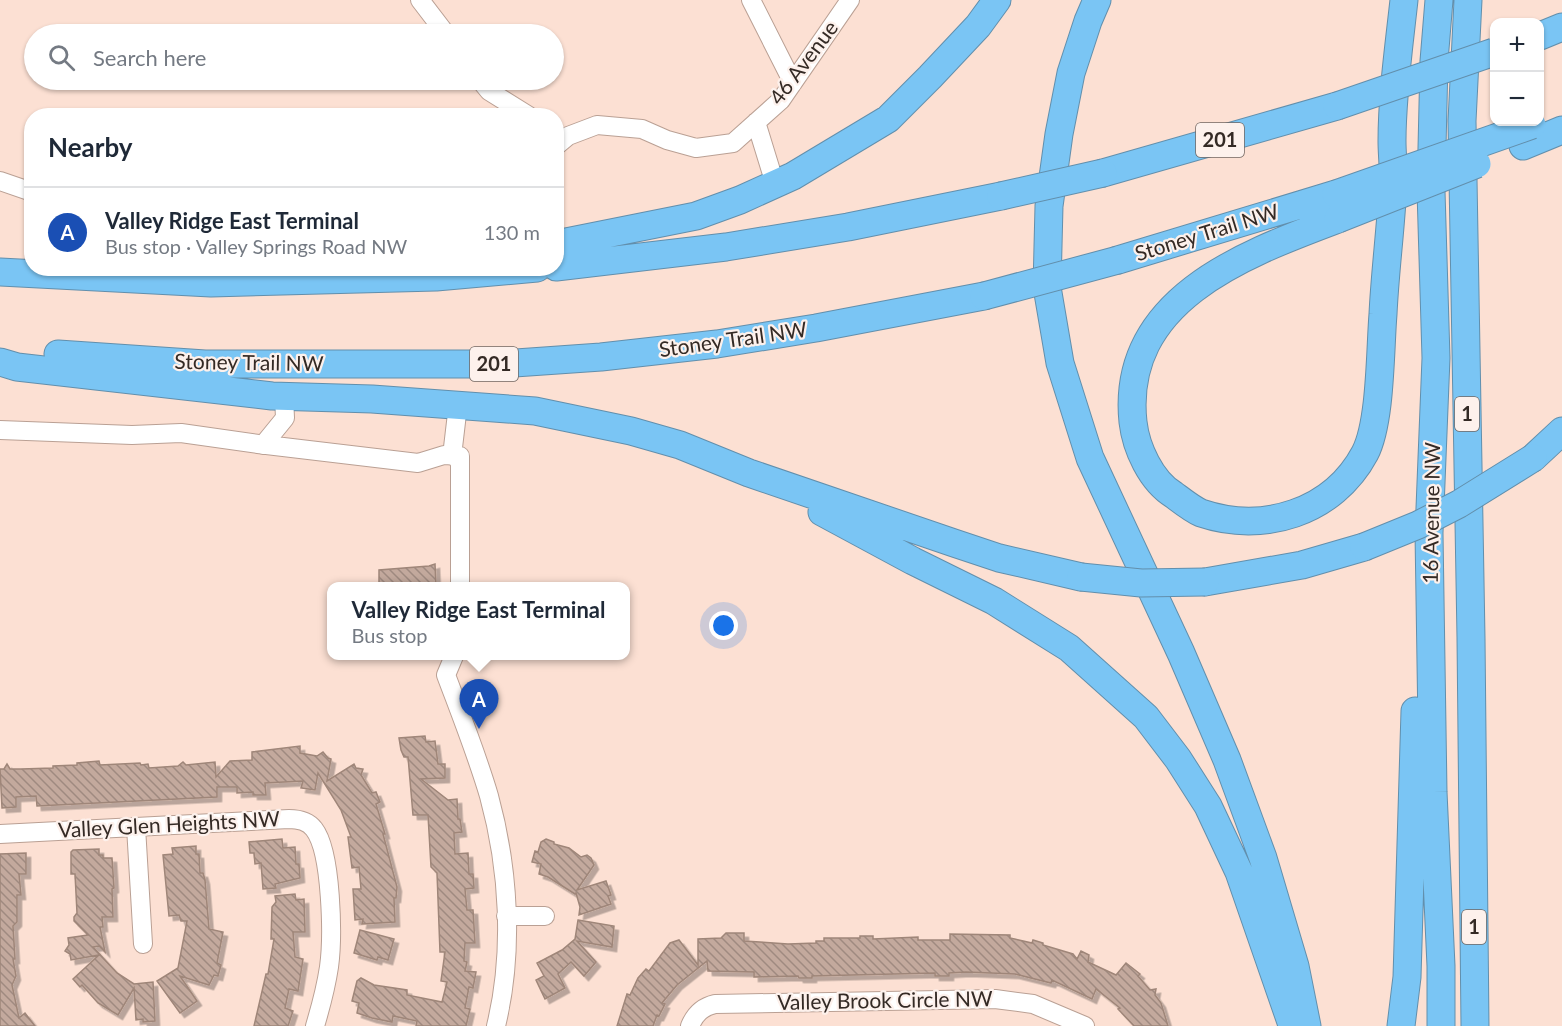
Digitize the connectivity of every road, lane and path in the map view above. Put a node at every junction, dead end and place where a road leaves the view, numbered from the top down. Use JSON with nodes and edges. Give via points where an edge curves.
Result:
{"nodes":[{"id":1,"x":420,"y":0,"type":"edge"},
{"id":2,"x":751,"y":0,"type":"edge"},
{"id":3,"x":850,"y":0,"type":"edge"},
{"id":4,"x":980,"y":0,"type":"edge"},
{"id":5,"x":996,"y":0,"type":"edge"},
{"id":6,"x":1097,"y":0,"type":"edge"},
{"id":7,"x":1404,"y":0,"type":"edge"},
{"id":8,"x":1439,"y":0,"type":"edge"},
{"id":9,"x":1468,"y":0,"type":"edge"},
{"id":10,"x":438,"y":24,"type":"edge"},
{"id":11,"x":1562,"y":27,"type":"edge"},
{"id":12,"x":1544,"y":34,"type":"edge"},
{"id":13,"x":1490,"y":53,"type":"edge"},
{"id":14,"x":930,"y":77,"type":"junction"},
{"id":15,"x":793,"y":83,"type":"junction"},
{"id":16,"x":488,"y":90,"type":"edge"},
{"id":17,"x":516,"y":108,"type":"edge"},
{"id":18,"x":1562,"y":112,"type":"edge"},
{"id":19,"x":756,"y":122,"type":"junction"},
{"id":20,"x":1562,"y":130,"type":"edge"},
{"id":21,"x":1528,"y":136,"type":"junction"},
{"id":22,"x":564,"y":137,"type":"edge"},
{"id":23,"x":0,"y":181,"type":"edge"},
{"id":24,"x":775,"y":184,"type":"junction"},
{"id":25,"x":24,"y":189,"type":"edge"},
{"id":26,"x":1337,"y":207,"type":"junction"},
{"id":27,"x":564,"y":241,"type":"edge"},
{"id":28,"x":564,"y":266,"type":"edge"},
{"id":29,"x":0,"y":272,"type":"edge"},
{"id":30,"x":24,"y":273,"type":"edge"},
{"id":31,"x":77,"y":276,"type":"edge"},
{"id":32,"x":254,"y":276,"type":"edge"},
{"id":33,"x":447,"y":276,"type":"edge"},
{"id":34,"x":211,"y":283,"type":"junction"},
{"id":35,"x":0,"y":348,"type":"edge"},
{"id":36,"x":0,"y":362,"type":"edge"},
{"id":37,"x":284,"y":396,"type":"junction"},
{"id":38,"x":458,"y":405,"type":"junction"},
{"id":39,"x":0,"y":430,"type":"edge"},
{"id":40,"x":1562,"y":430,"type":"edge"},
{"id":41,"x":263,"y":445,"type":"junction"},
{"id":42,"x":452,"y":456,"type":"junction"},
{"id":43,"x":749,"y":473,"type":"junction"},
{"id":44,"x":459,"y":582,"type":"edge"},
{"id":45,"x":1430,"y":606,"type":"junction"},
{"id":46,"x":452,"y":660,"type":"edge"},
{"id":47,"x":136,"y":827,"type":"junction"},
{"id":48,"x":0,"y":834,"type":"edge"},
{"id":49,"x":506,"y":916,"type":"junction"},
{"id":50,"x":545,"y":916,"type":"dead end"},
{"id":51,"x":143,"y":944,"type":"dead end"},
{"id":52,"x":315,"y":1026,"type":"edge"},
{"id":53,"x":496,"y":1026,"type":"edge"},
{"id":54,"x":690,"y":1026,"type":"edge"},
{"id":55,"x":1085,"y":1026,"type":"edge"},
{"id":56,"x":1293,"y":1026,"type":"edge"},
{"id":57,"x":1308,"y":1026,"type":"edge"},
{"id":58,"x":1401,"y":1026,"type":"edge"},
{"id":59,"x":1441,"y":1026,"type":"edge"},
{"id":60,"x":1475,"y":1026,"type":"edge"}],
"edges":[{"from":1,"to":10,"type":"street"},
{"from":2,"to":15,"type":"street"},
{"from":3,"to":15,"type":"street","name":"46 Avenue"},
{"from":4,"to":14,"type":"highway"},
{"from":5,"to":14,"type":"highway","via":[[978,26]]},
{"from":6,"to":57,"type":"highway","via":[[1071,73],[1049,206],[1047,286],[1060,363],[1090,458],[1231,771],[1263,858]]},
{"from":7,"to":26,"type":"highway","via":[[1378,381],[1366,452],[1345,482],[1310,509],[1271,521],[1236,520],[1200,512],[1169,492],[1147,465],[1135,440],[1131,401],[1147,342],[1165,316],[1216,272]]},
{"from":8,"to":45,"type":"highway","name":"16 Avenue NW","number":"1","via":[[1431,191],[1436,358]]},
{"from":9,"to":60,"type":"highway","name":"16 Avenue NW","number":"1","via":[[1462,121]]},
{"from":11,"to":12,"type":"highway"},
{"from":13,"to":28,"type":"highway","number":"201","bridge":true,"via":[[1337,106],[1103,172],[1001,196],[781,238]]},
{"from":14,"to":24,"type":"highway","via":[[888,119]]},
{"from":15,"to":19,"type":"street","name":"46 Avenue"},
{"from":16,"to":17,"type":"street"},
{"from":18,"to":21,"type":"highway","number":"201"},
{"from":19,"to":22,"type":"street","name":"46 Avenue","via":[[733,143],[696,148],[642,129],[597,125]]},
{"from":19,"to":24,"type":"street"},
{"from":20,"to":21,"type":"highway"},
{"from":21,"to":26,"type":"highway","bridge":true},
{"from":21,"to":26,"type":"highway","name":"Stoney Trail NW","number":"201","bridge":true,"via":[[1444,157]]},
{"from":23,"to":25,"type":"street"},
{"from":24,"to":27,"type":"highway","via":[[696,216]]},
{"from":26,"to":35,"type":"highway","name":"Stoney Trail NW","number":"201","bridge":true,"via":[[984,297],[717,344],[601,357],[502,364],[205,364]]},
{"from":29,"to":30,"type":"highway"},
{"from":31,"to":34,"type":"highway"},
{"from":32,"to":34,"type":"highway"},
{"from":33,"to":34,"type":"highway"},
{"from":36,"to":37,"type":"highway"},
{"from":37,"to":38,"type":"highway"},
{"from":37,"to":41,"type":"street","via":[[285,418]]},
{"from":38,"to":42,"type":"street"},
{"from":38,"to":43,"type":"highway","via":[[535,411],[631,431],[680,445]]},
{"from":39,"to":41,"type":"street","via":[[181,433]]},
{"from":40,"to":43,"type":"highway","bridge":true,"via":[[1533,458],[1418,525],[1364,547],[1302,565],[1205,582],[1142,583],[1081,577],[999,558]]},
{"from":41,"to":42,"type":"street","via":[[418,463]]},
{"from":42,"to":44,"type":"street","via":[[460,456]]},
{"from":43,"to":56,"type":"highway","via":[[994,601],[1069,648],[1146,717],[1213,816],[1239,872]]},
{"from":45,"to":58,"type":"highway","via":[[1417,656],[1407,978]]},
{"from":45,"to":59,"type":"highway","name":"16 Avenue NW","number":"1"},
{"from":46,"to":49,"type":"street","via":[[446,675],[492,810],[502,862]]},
{"from":47,"to":48,"type":"street","name":"Valley Glen Heights NW"},
{"from":47,"to":51,"type":"street"},
{"from":47,"to":52,"type":"street","name":"Valley Glen Heights NW","via":[[289,819],[315,829],[327,871],[331,930],[327,979]]},
{"from":49,"to":50,"type":"street"},
{"from":49,"to":53,"type":"street","via":[[503,989]]},
{"from":54,"to":55,"type":"street","name":"Valley Brook Circle NW","via":[[698,1012],[715,1004],[984,999],[1033,1004]]}]}
